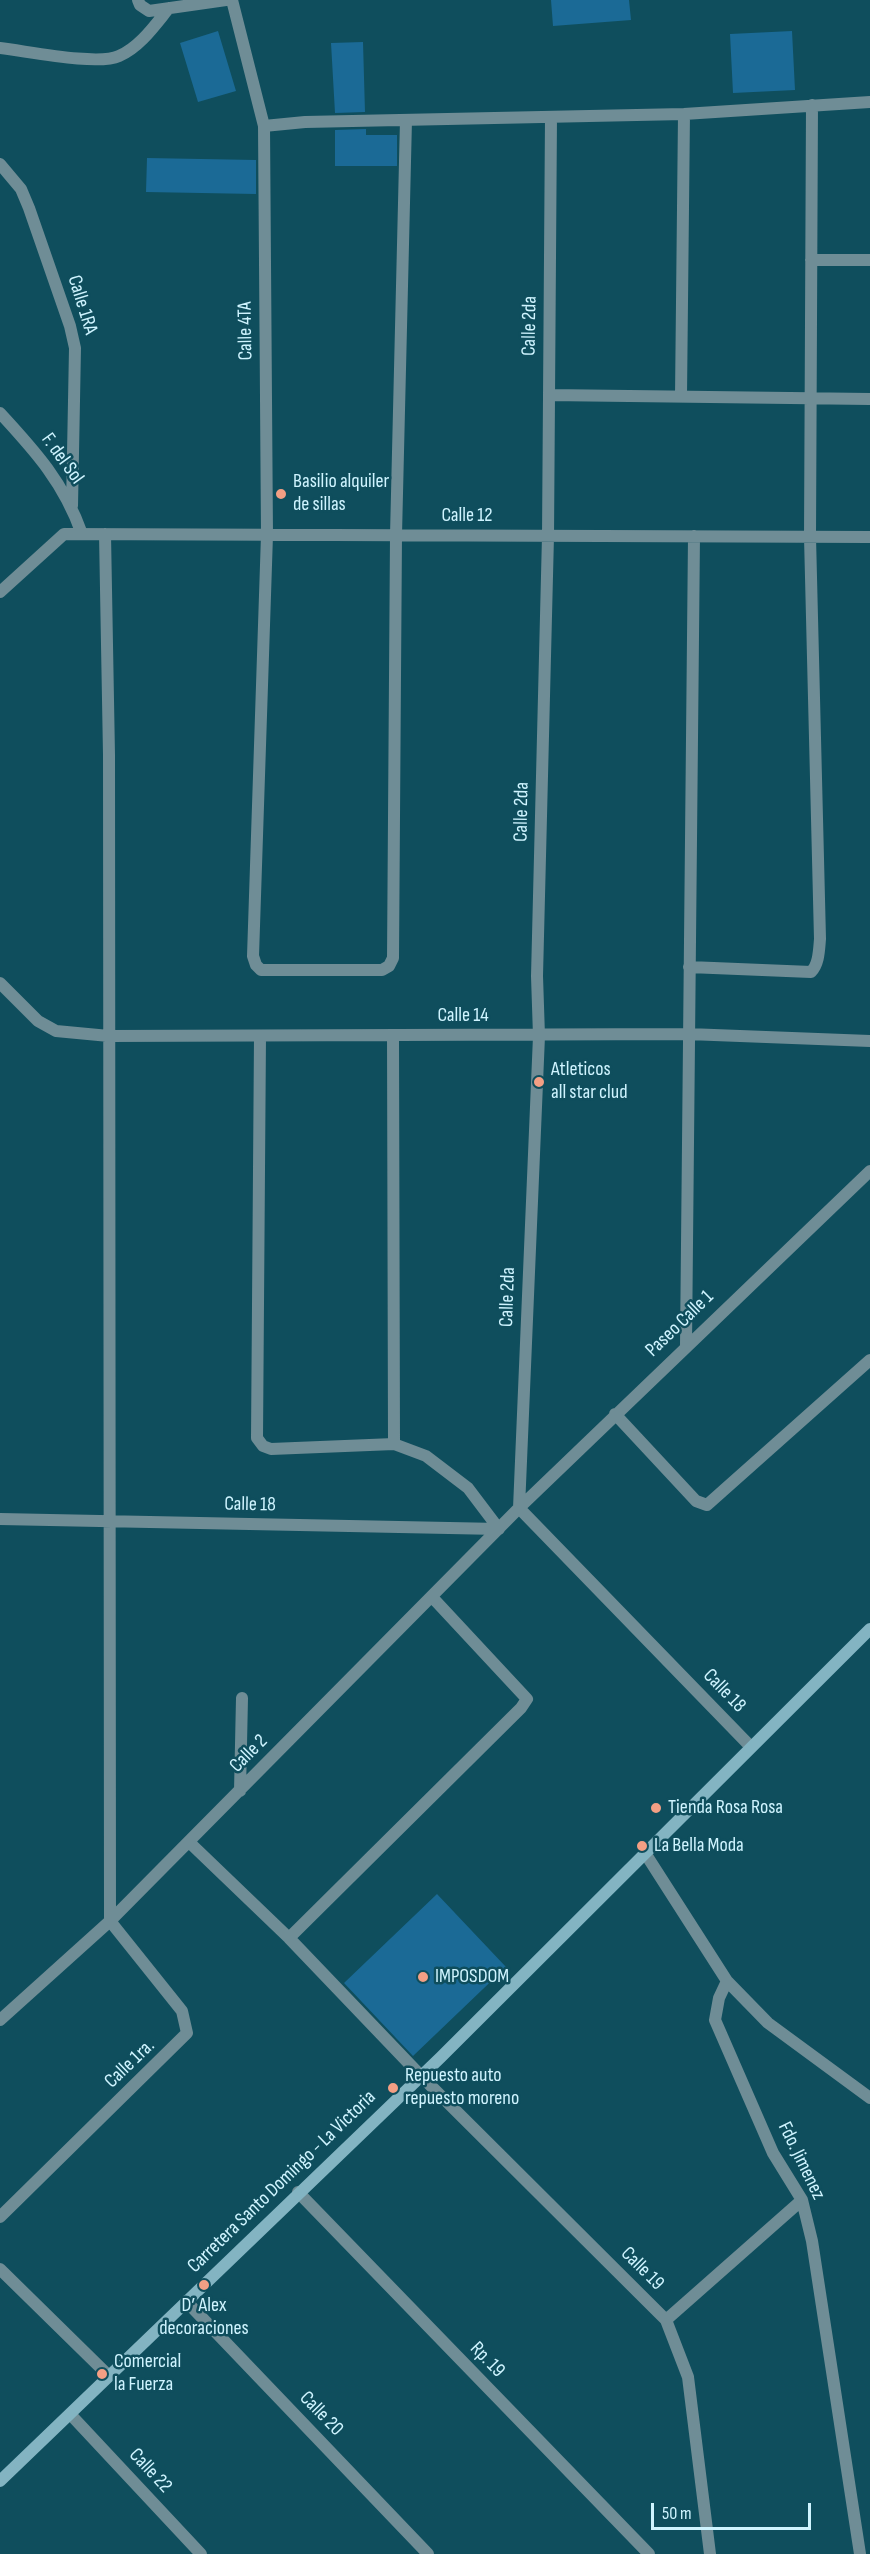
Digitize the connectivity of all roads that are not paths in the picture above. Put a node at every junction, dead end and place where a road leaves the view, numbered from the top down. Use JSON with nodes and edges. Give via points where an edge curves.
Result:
{"nodes":[{"id":1,"x":138,"y":0,"type":"edge"},
{"id":2,"x":226,"y":0,"type":"edge"},
{"id":3,"x":232,"y":0,"type":"edge"},
{"id":4,"x":169,"y":8,"type":"junction"},
{"id":5,"x":0,"y":48,"type":"edge"},
{"id":6,"x":870,"y":102,"type":"edge"},
{"id":7,"x":812,"y":105,"type":"junction"},
{"id":8,"x":684,"y":114,"type":"junction"},
{"id":9,"x":551,"y":117,"type":"junction"},
{"id":10,"x":406,"y":120,"type":"junction"},
{"id":11,"x":264,"y":126,"type":"junction"},
{"id":12,"x":0,"y":164,"type":"edge"},
{"id":13,"x":811,"y":260,"type":"junction"},
{"id":14,"x":870,"y":260,"type":"edge"},
{"id":15,"x":549,"y":395,"type":"junction"},
{"id":16,"x":681,"y":396,"type":"junction"},
{"id":17,"x":811,"y":398,"type":"junction"},
{"id":18,"x":870,"y":399,"type":"edge"},
{"id":19,"x":0,"y":413,"type":"edge"},
{"id":20,"x":72,"y":506,"type":"junction"},
{"id":21,"x":82,"y":534,"type":"junction"},
{"id":22,"x":105,"y":534,"type":"junction"},
{"id":23,"x":267,"y":535,"type":"junction"},
{"id":24,"x":396,"y":535,"type":"junction"},
{"id":25,"x":548,"y":536,"type":"junction"},
{"id":26,"x":693,"y":536,"type":"junction"},
{"id":27,"x":810,"y":537,"type":"junction"},
{"id":28,"x":870,"y":537,"type":"edge"},
{"id":29,"x":0,"y":592,"type":"edge"},
{"id":30,"x":689,"y":967,"type":"junction"},
{"id":31,"x":2,"y":989,"type":"edge"},
{"id":32,"x":688,"y":1034,"type":"junction"},
{"id":33,"x":393,"y":1035,"type":"junction"},
{"id":34,"x":109,"y":1036,"type":"junction"},
{"id":35,"x":260,"y":1036,"type":"junction"},
{"id":36,"x":539,"y":1036,"type":"junction"},
{"id":37,"x":870,"y":1041,"type":"edge"},
{"id":38,"x":870,"y":1171,"type":"edge"},
{"id":39,"x":686,"y":1345,"type":"junction"},
{"id":40,"x":870,"y":1360,"type":"edge"},
{"id":41,"x":615,"y":1414,"type":"junction"},
{"id":42,"x":394,"y":1444,"type":"junction"},
{"id":43,"x":519,"y":1508,"type":"junction"},
{"id":44,"x":0,"y":1519,"type":"edge"},
{"id":45,"x":110,"y":1521,"type":"junction"},
{"id":46,"x":499,"y":1529,"type":"junction"},
{"id":47,"x":432,"y":1597,"type":"junction"},
{"id":48,"x":870,"y":1629,"type":"edge"},
{"id":49,"x":242,"y":1698,"type":"dead end"},
{"id":50,"x":751,"y":1747,"type":"junction"},
{"id":51,"x":240,"y":1791,"type":"junction"},
{"id":52,"x":189,"y":1842,"type":"junction"},
{"id":53,"x":645,"y":1853,"type":"junction"},
{"id":54,"x":110,"y":1922,"type":"junction"},
{"id":55,"x":289,"y":1938,"type":"junction"},
{"id":56,"x":727,"y":1981,"type":"junction"},
{"id":57,"x":0,"y":2020,"type":"edge"},
{"id":58,"x":421,"y":2076,"type":"junction"},
{"id":59,"x":870,"y":2098,"type":"edge"},
{"id":60,"x":298,"y":2192,"type":"junction"},
{"id":61,"x":802,"y":2200,"type":"junction"},
{"id":62,"x":0,"y":2217,"type":"edge"},
{"id":63,"x":0,"y":2269,"type":"edge"},
{"id":64,"x":186,"y":2301,"type":"junction"},
{"id":65,"x":666,"y":2320,"type":"junction"},
{"id":66,"x":109,"y":2376,"type":"junction"},
{"id":67,"x":71,"y":2415,"type":"junction"},
{"id":68,"x":0,"y":2481,"type":"edge"},
{"id":69,"x":201,"y":2554,"type":"edge"},
{"id":70,"x":428,"y":2554,"type":"edge"},
{"id":71,"x":649,"y":2554,"type":"edge"},
{"id":72,"x":710,"y":2554,"type":"edge"},
{"id":73,"x":860,"y":2554,"type":"edge"}],
"edges":[{"from":1,"to":4,"type":"street","via":[[149,11]]},
{"from":2,"to":4,"type":"street"},
{"from":3,"to":11,"type":"street","name":"Calle 4TA"},
{"from":4,"to":5,"type":"street","via":[[143,40],[119,56],[101,60]]},
{"from":6,"to":7,"type":"street"},
{"from":7,"to":8,"type":"street"},
{"from":7,"to":13,"type":"street"},
{"from":8,"to":9,"type":"street"},
{"from":8,"to":16,"type":"street"},
{"from":9,"to":10,"type":"street"},
{"from":9,"to":15,"type":"street","name":"Calle 2da"},
{"from":10,"to":11,"type":"street"},
{"from":10,"to":24,"type":"street"},
{"from":11,"to":23,"type":"street","name":"Calle 4TA"},
{"from":12,"to":20,"type":"street","name":"Calle 1RA","via":[[21,189],[29,208],[75,348]]},
{"from":13,"to":14,"type":"street"},
{"from":13,"to":17,"type":"street"},
{"from":15,"to":16,"type":"street"},
{"from":15,"to":25,"type":"street","name":"Calle 2da"},
{"from":16,"to":17,"type":"street"},
{"from":17,"to":18,"type":"street"},
{"from":17,"to":27,"type":"street"},
{"from":19,"to":20,"type":"street","name":"F. del Sol","via":[[50,469]]},
{"from":20,"to":21,"type":"street","name":"F. del Sol"},
{"from":21,"to":22,"type":"street","name":"Calle 12"},
{"from":21,"to":29,"type":"street","name":"Calle 12","via":[[64,534]]},
{"from":22,"to":23,"type":"street","name":"Calle 12"},
{"from":22,"to":34,"type":"street"},
{"from":23,"to":24,"type":"street","name":"Calle 12"},
{"from":23,"to":24,"type":"street","name":"Calle 4TA","via":[[253,956],[261,970],[382,970],[393,958]]},
{"from":24,"to":25,"type":"street","name":"Calle 12"},
{"from":25,"to":26,"type":"street","name":"Calle 12"},
{"from":25,"to":36,"type":"street","name":"Calle 2da","via":[[537,976]]},
{"from":26,"to":27,"type":"street","name":"Calle 12"},
{"from":26,"to":30,"type":"street"},
{"from":27,"to":28,"type":"street","name":"Calle 12"},
{"from":27,"to":30,"type":"street","via":[[820,939],[816,967],[811,972]]},
{"from":30,"to":32,"type":"street"},
{"from":31,"to":34,"type":"street","name":"Calle 14","via":[[38,1021],[56,1031]]},
{"from":32,"to":36,"type":"street","name":"Calle 14"},
{"from":32,"to":37,"type":"street","name":"Calle 14"},
{"from":32,"to":39,"type":"street"},
{"from":33,"to":35,"type":"street","name":"Calle 14"},
{"from":33,"to":36,"type":"street","name":"Calle 14"},
{"from":33,"to":42,"type":"street"},
{"from":34,"to":35,"type":"street","name":"Calle 14"},
{"from":34,"to":45,"type":"street"},
{"from":35,"to":42,"type":"street","via":[[258,1438],[271,1449]]},
{"from":36,"to":43,"type":"street","name":"Calle 2da"},
{"from":38,"to":39,"type":"street","name":"Paseo Calle 1"},
{"from":39,"to":41,"type":"street","name":"Paseo Calle 1"},
{"from":40,"to":41,"type":"street","via":[[707,1505],[696,1501]]},
{"from":41,"to":43,"type":"street","name":"Paseo Calle 1"},
{"from":42,"to":46,"type":"street","via":[[426,1456],[468,1488]]},
{"from":43,"to":46,"type":"street","name":"Calle 2"},
{"from":43,"to":50,"type":"street","name":"Calle 18"},
{"from":44,"to":45,"type":"street","name":"Calle 18"},
{"from":45,"to":46,"type":"street","name":"Calle 18"},
{"from":45,"to":54,"type":"street"},
{"from":46,"to":47,"type":"street","name":"Calle 2"},
{"from":47,"to":51,"type":"street","name":"Calle 2"},
{"from":47,"to":55,"type":"street","via":[[527,1698]]},
{"from":48,"to":50,"type":"main road","name":"Carretera Santo Domingo - La Victoria"},
{"from":49,"to":51,"type":"street"},
{"from":50,"to":53,"type":"main road","name":"Carretera Santo Domingo - La Victoria"},
{"from":51,"to":52,"type":"street","name":"Calle 2"},
{"from":52,"to":54,"type":"street","name":"Calle 2"},
{"from":52,"to":55,"type":"street","name":"Calle 19"},
{"from":53,"to":56,"type":"street"},
{"from":53,"to":58,"type":"main road","name":"Carretera Santo Domingo - La Victoria"},
{"from":54,"to":57,"type":"street","name":"Calle 2"},
{"from":54,"to":62,"type":"street","name":"Calle 1ra.","via":[[182,2011],[186,2033]]},
{"from":55,"to":58,"type":"street","name":"Calle 19"},
{"from":56,"to":59,"type":"street","via":[[768,2023]]},
{"from":56,"to":61,"type":"street","name":"Fdo. Jimenez","via":[[715,2020],[773,2153]]},
{"from":58,"to":60,"type":"main road","name":"Carretera Santo Domingo - La Victoria"},
{"from":58,"to":65,"type":"street","name":"Calle 19"},
{"from":60,"to":64,"type":"main road","name":"Carretera Santo Domingo - La Victoria"},
{"from":60,"to":71,"type":"street","name":"Rp. 19"},
{"from":61,"to":65,"type":"street"},
{"from":61,"to":73,"type":"street","name":"Fdo. Jimenez","via":[[812,2241]]},
{"from":63,"to":66,"type":"street"},
{"from":64,"to":66,"type":"main road","name":"Carretera Santo Domingo - La Victoria"},
{"from":64,"to":70,"type":"street","name":"Calle 20"},
{"from":65,"to":72,"type":"street","name":"Calle 19","via":[[688,2377]]},
{"from":66,"to":67,"type":"main road","name":"Carretera Santo Domingo - La Victoria"},
{"from":67,"to":68,"type":"main road","name":"Carretera Santo Domingo - La Victoria"},
{"from":67,"to":69,"type":"street","name":"Calle 22"}]}
